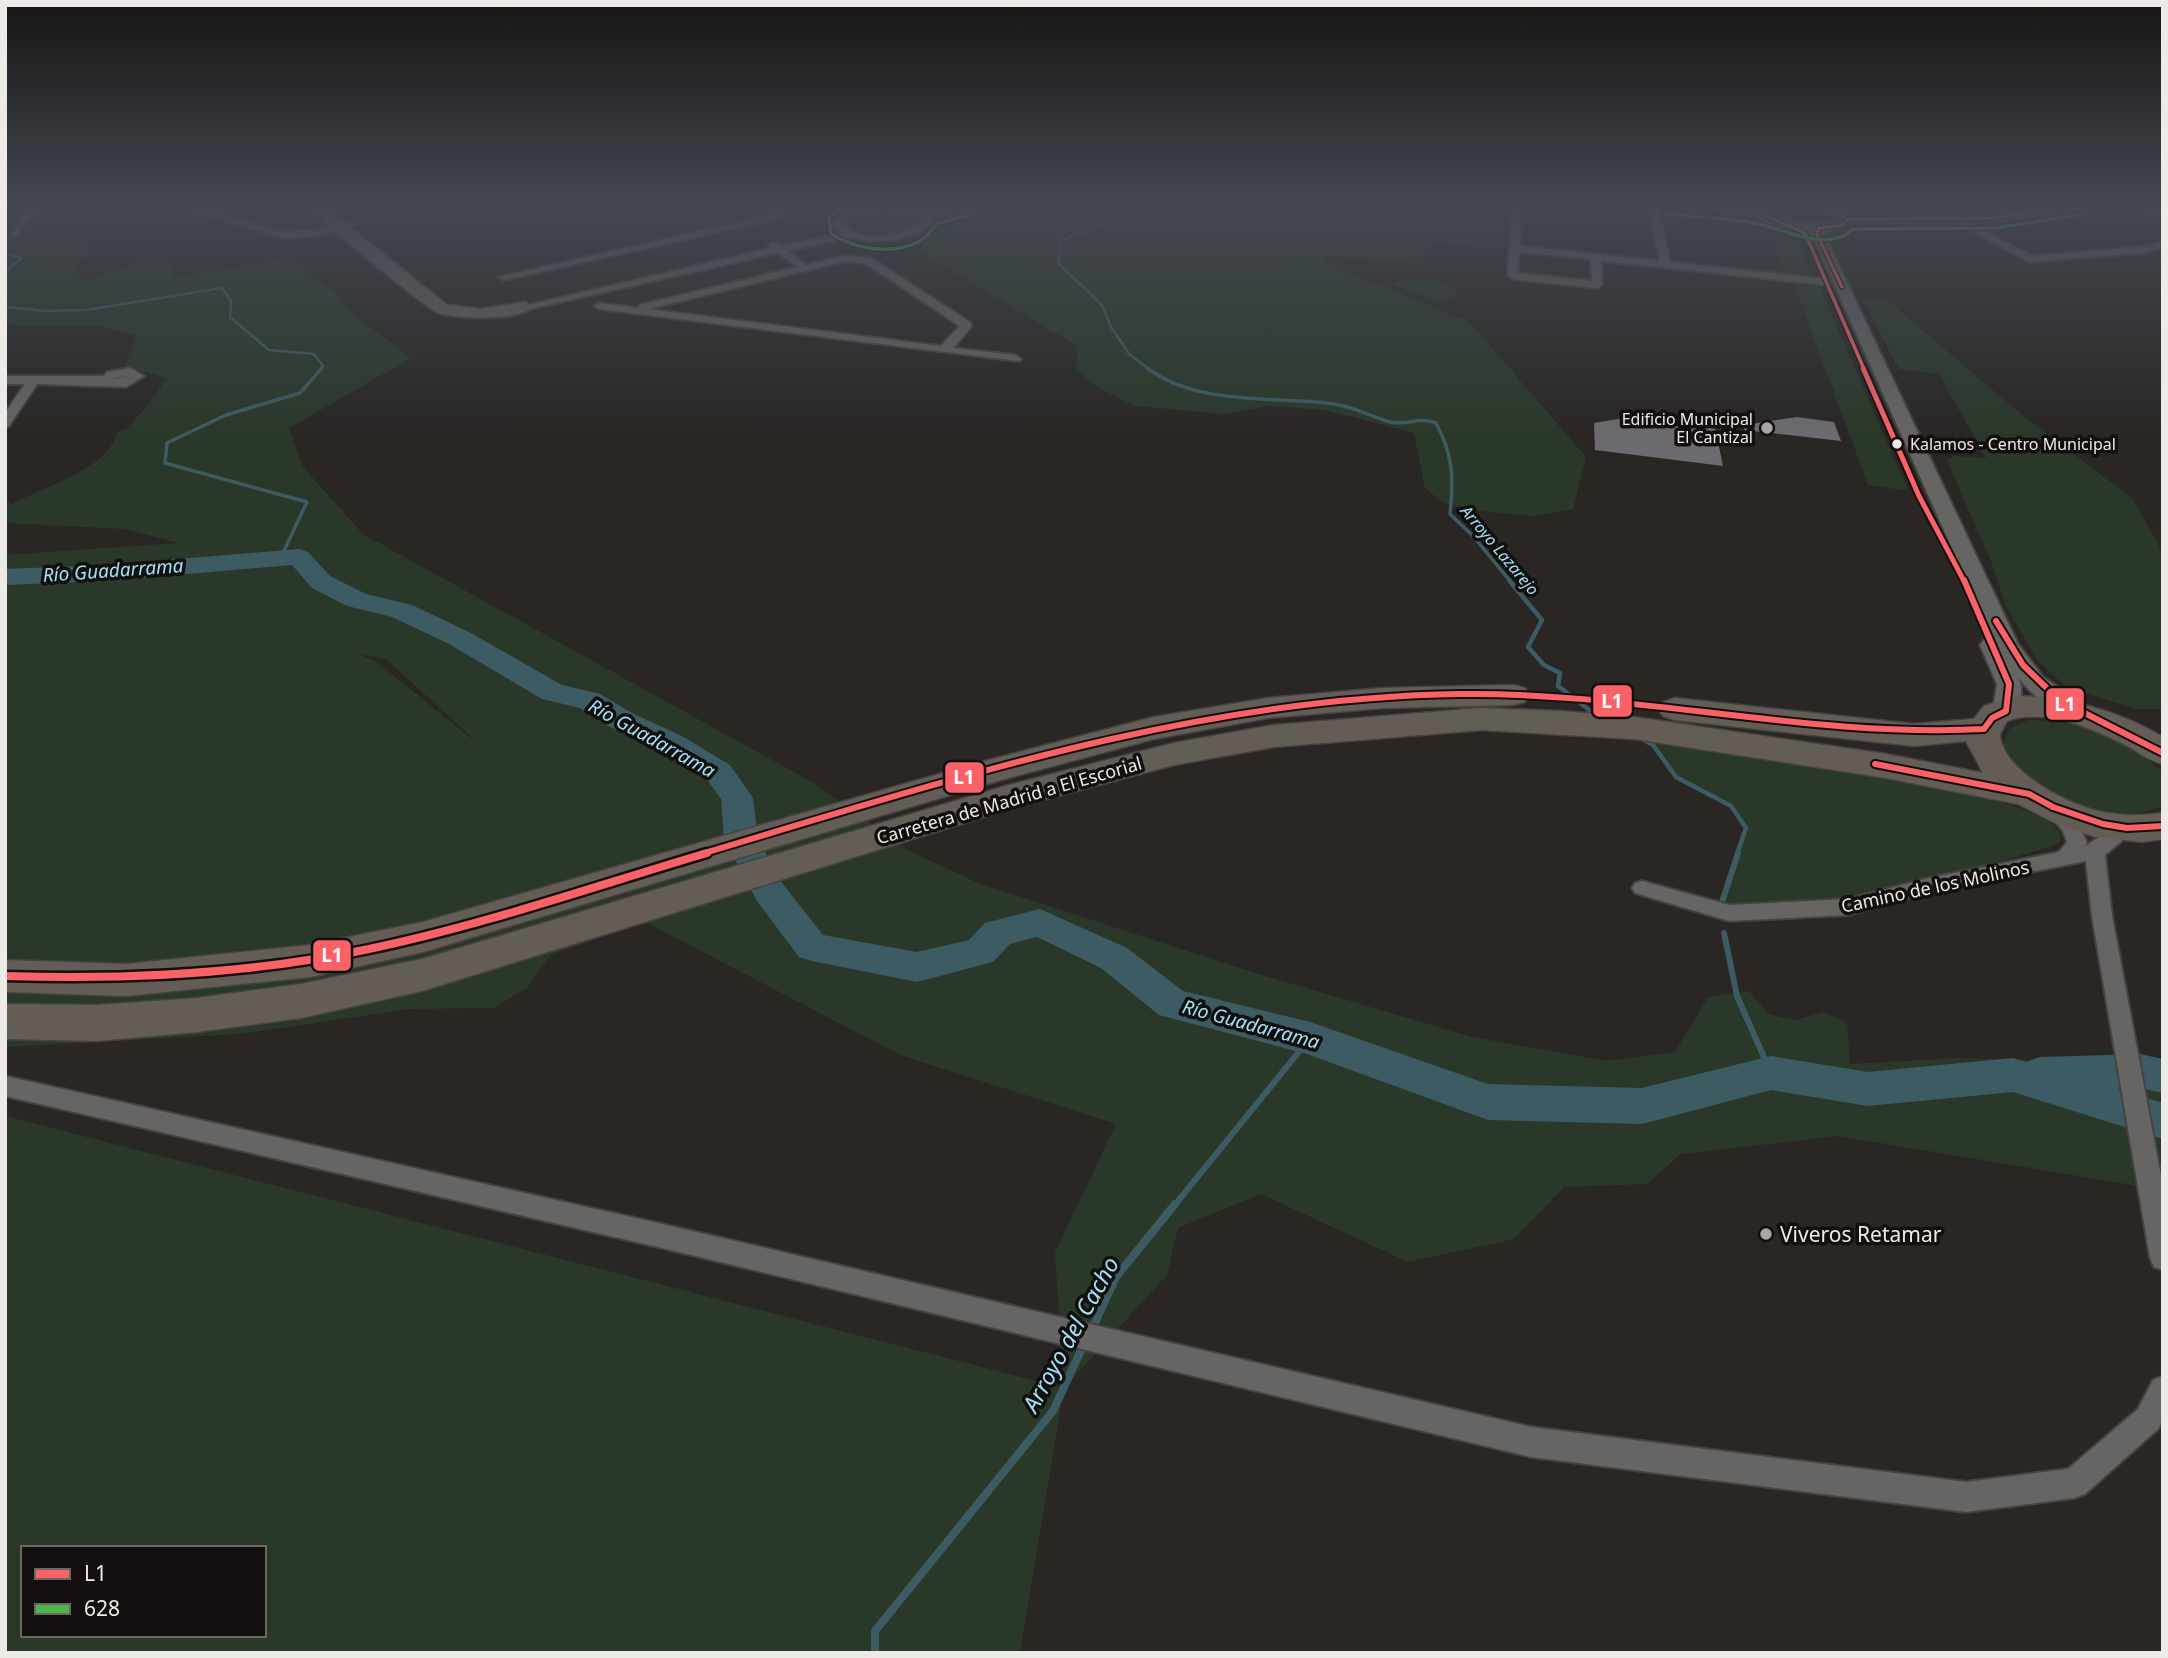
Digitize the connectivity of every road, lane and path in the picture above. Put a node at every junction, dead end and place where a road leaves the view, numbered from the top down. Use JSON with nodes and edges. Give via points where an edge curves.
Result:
{"nodes":[{"id":1,"x":410,"y":281,"type":"edge"},
{"id":2,"x":626,"y":281,"type":"edge"},
{"id":3,"x":749,"y":281,"type":"edge"},
{"id":4,"x":900,"y":281,"type":"edge"},
{"id":5,"x":1563,"y":281,"type":"edge"},
{"id":6,"x":1597,"y":281,"type":"edge"},
{"id":7,"x":1820,"y":281,"type":"edge"},
{"id":8,"x":1839,"y":281,"type":"edge"},
{"id":9,"x":1826,"y":282,"type":"joint"},
{"id":10,"x":523,"y":305,"type":"joint"},
{"id":11,"x":599,"y":306,"type":"dead end"},
{"id":12,"x":629,"y":310,"type":"junction"},
{"id":13,"x":944,"y":350,"type":"junction"},
{"id":14,"x":1015,"y":359,"type":"dead end"},
{"id":15,"x":5,"y":380,"type":"edge"},
{"id":16,"x":104,"y":380,"type":"dead end"},
{"id":17,"x":33,"y":381,"type":"junction"},
{"id":18,"x":5,"y":423,"type":"edge"},
{"id":19,"x":1475,"y":707,"type":"junction"},
{"id":20,"x":2079,"y":713,"type":"junction"},
{"id":21,"x":1995,"y":720,"type":"junction"},
{"id":22,"x":2149,"y":735,"type":"edge"},
{"id":23,"x":2163,"y":753,"type":"edge"},
{"id":24,"x":2041,"y":801,"type":"junction"},
{"id":25,"x":2163,"y":826,"type":"edge"},
{"id":26,"x":2127,"y":828,"type":"junction"},
{"id":27,"x":2095,"y":852,"type":"junction"},
{"id":28,"x":2064,"y":859,"type":"junction"},
{"id":29,"x":1642,"y":888,"type":"dead end"},
{"id":30,"x":534,"y":923,"type":"junction"},
{"id":31,"x":5,"y":976,"type":"edge"},
{"id":32,"x":5,"y":1021,"type":"edge"},
{"id":33,"x":5,"y":1086,"type":"edge"},
{"id":34,"x":2163,"y":1258,"type":"edge"},
{"id":35,"x":2163,"y":1390,"type":"edge"}],
"edges":[{"from":1,"to":10,"type":"main road","via":[[442,309],[481,314]]},
{"from":2,"to":10,"type":"street"},
{"from":3,"to":12,"type":"street"},
{"from":4,"to":13,"type":"street","via":[[967,325]]},
{"from":5,"to":6,"type":"street","via":[[1597,285]]},
{"from":7,"to":9,"type":"street"},
{"from":8,"to":20,"type":"main road","via":[[2007,645],[2034,682]]},
{"from":9,"to":21,"type":"main road","via":[[1919,496],[1956,562],[2009,684]]},
{"from":11,"to":12,"type":"street"},
{"from":12,"to":13,"type":"street"},
{"from":13,"to":14,"type":"street"},
{"from":15,"to":17,"type":"street"},
{"from":16,"to":17,"type":"street"},
{"from":17,"to":18,"type":"street"},
{"from":19,"to":21,"type":"highway","name":"Carretera de Madrid a El Escorial","via":[[1602,700],[1914,735]]},
{"from":19,"to":24,"type":"highway","name":"Carretera de Madrid a El Escorial","via":[[1886,766]]},
{"from":19,"to":30,"type":"highway","name":"Carretera de Madrid a El Escorial","via":[[1001,784]]},
{"from":20,"to":21,"type":"highway","name":"Carretera de Madrid a El Escorial","via":[[2039,707]]},
{"from":20,"to":22,"type":"highway","name":"Carretera de Madrid a El Escorial"},
{"from":21,"to":24,"type":"highway","via":[[1983,743],[1990,760]]},
{"from":22,"to":23,"type":"highway","name":"Carretera de Madrid a El Escorial"},
{"from":24,"to":26,"type":"highway","via":[[2090,821]]},
{"from":24,"to":28,"type":"street","via":[[2071,828],[2077,843]]},
{"from":25,"to":26,"type":"highway"},
{"from":26,"to":27,"type":"street"},
{"from":27,"to":28,"type":"street","name":"Camino de los Molinos"},
{"from":27,"to":34,"type":"street"},
{"from":28,"to":29,"type":"street","name":"Camino de los Molinos","via":[[1841,907],[1729,913]]},
{"from":30,"to":31,"type":"highway","name":"Carretera de Madrid a El Escorial","via":[[216,973],[127,980]]},
{"from":30,"to":32,"type":"highway","name":"Carretera de Madrid a El Escorial","via":[[422,975],[301,1001],[97,1023]]},
{"from":33,"to":35,"type":"street","via":[[1531,1442],[1966,1497],[2074,1483],[2148,1419]]}]}
